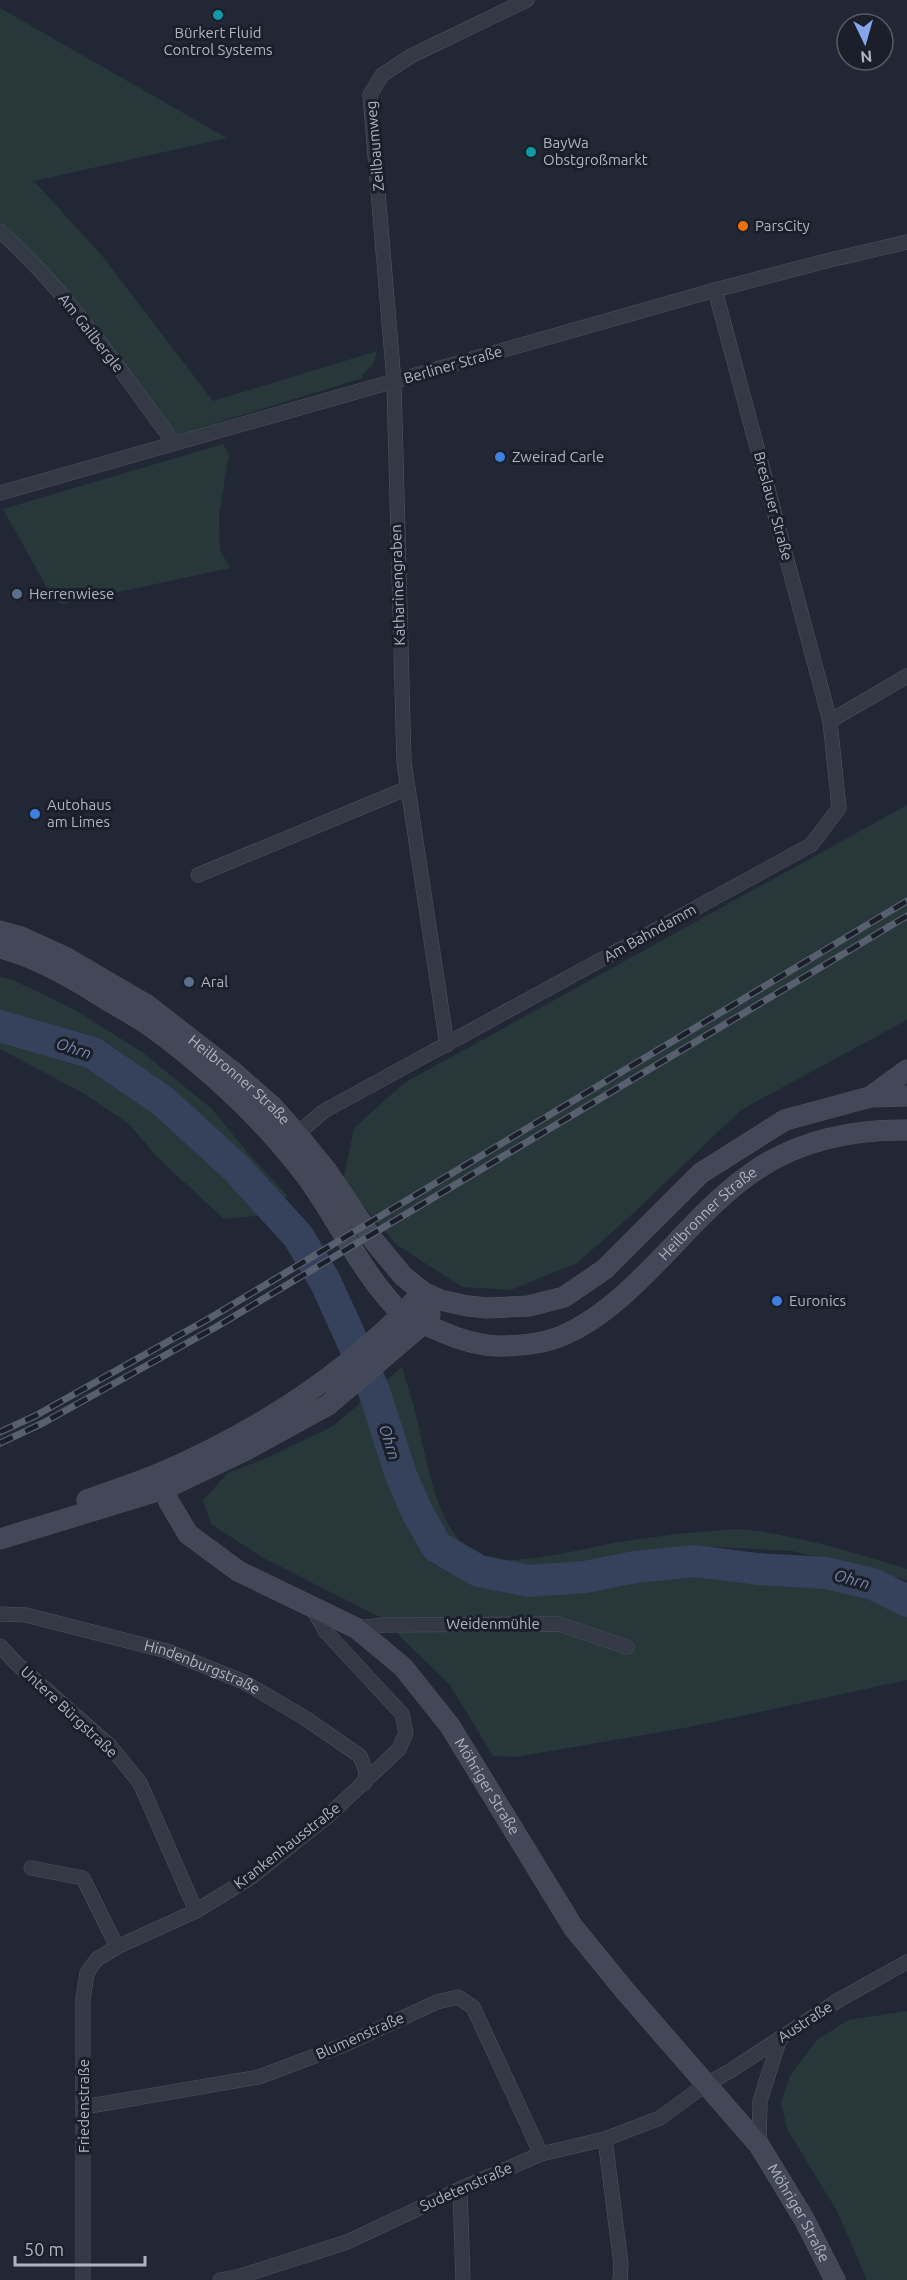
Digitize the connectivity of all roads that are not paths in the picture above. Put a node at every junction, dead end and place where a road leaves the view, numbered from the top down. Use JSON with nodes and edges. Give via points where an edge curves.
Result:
{"nodes":[{"id":1,"x":527,"y":0,"type":"edge"},
{"id":2,"x":0,"y":231,"type":"edge"},
{"id":3,"x":907,"y":242,"type":"edge"},
{"id":4,"x":715,"y":290,"type":"junction"},
{"id":5,"x":394,"y":382,"type":"junction"},
{"id":6,"x":174,"y":443,"type":"junction"},
{"id":7,"x":0,"y":493,"type":"edge"},
{"id":8,"x":907,"y":676,"type":"edge"},
{"id":9,"x":830,"y":721,"type":"junction"},
{"id":10,"x":408,"y":788,"type":"junction"},
{"id":11,"x":198,"y":875,"type":"dead end"},
{"id":12,"x":0,"y":931,"type":"edge"},
{"id":13,"x":0,"y":948,"type":"edge"},
{"id":14,"x":447,"y":1045,"type":"junction"},
{"id":15,"x":907,"y":1070,"type":"edge"},
{"id":16,"x":907,"y":1096,"type":"edge"},
{"id":17,"x":870,"y":1097,"type":"junction"},
{"id":18,"x":907,"y":1130,"type":"edge"},
{"id":19,"x":297,"y":1134,"type":"junction"},
{"id":20,"x":432,"y":1296,"type":"junction"},
{"id":21,"x":403,"y":1315,"type":"junction"},
{"id":22,"x":424,"y":1323,"type":"junction"},
{"id":23,"x":161,"y":1482,"type":"junction"},
{"id":24,"x":0,"y":1530,"type":"edge"},
{"id":25,"x":0,"y":1539,"type":"edge"},
{"id":26,"x":310,"y":1604,"type":"junction"},
{"id":27,"x":0,"y":1614,"type":"edge"},
{"id":28,"x":356,"y":1628,"type":"junction"},
{"id":29,"x":0,"y":1646,"type":"edge"},
{"id":30,"x":627,"y":1647,"type":"dead end"},
{"id":31,"x":364,"y":1784,"type":"junction"},
{"id":32,"x":31,"y":1868,"type":"dead end"},
{"id":33,"x":196,"y":1911,"type":"junction"},
{"id":34,"x":117,"y":1947,"type":"junction"},
{"id":35,"x":907,"y":1962,"type":"edge"},
{"id":36,"x":780,"y":2038,"type":"junction"},
{"id":37,"x":705,"y":2085,"type":"junction"},
{"id":38,"x":84,"y":2108,"type":"junction"},
{"id":39,"x":605,"y":2139,"type":"junction"},
{"id":40,"x":759,"y":2145,"type":"junction"},
{"id":41,"x":541,"y":2154,"type":"junction"},
{"id":42,"x":460,"y":2188,"type":"junction"},
{"id":43,"x":241,"y":2278,"type":"edge"},
{"id":44,"x":83,"y":2280,"type":"edge"},
{"id":45,"x":220,"y":2280,"type":"edge"},
{"id":46,"x":462,"y":2280,"type":"edge"},
{"id":47,"x":620,"y":2280,"type":"edge"},
{"id":48,"x":835,"y":2280,"type":"edge"}],
"edges":[{"from":1,"to":5,"type":"street","name":"Zeilbaumweg","via":[[411,56],[382,75],[370,94]]},
{"from":2,"to":6,"type":"street","name":"Am Gailbergle","via":[[45,275]]},
{"from":3,"to":4,"type":"street","name":"Berliner Straße"},
{"from":4,"to":5,"type":"street","name":"Berliner Straße"},
{"from":4,"to":9,"type":"street","name":"Breslauer Straße"},
{"from":5,"to":6,"type":"street","name":"Berliner Straße"},
{"from":5,"to":10,"type":"street","name":"Katharinengraben","via":[[404,762]]},
{"from":6,"to":7,"type":"street","name":"Berliner Straße"},
{"from":8,"to":9,"type":"street"},
{"from":9,"to":14,"type":"street","name":"Am Bahndamm","via":[[839,808],[811,845]]},
{"from":10,"to":11,"type":"street"},
{"from":10,"to":14,"type":"street","name":"Katharinengraben"},
{"from":12,"to":19,"type":"main road","name":"Heilbronner Straße","via":[[65,957],[147,1005],[232,1071]]},
{"from":13,"to":21,"type":"main road","name":"Heilbronner Straße","via":[[17,952],[78,982],[152,1028],[223,1086],[291,1157],[364,1270]]},
{"from":14,"to":19,"type":"street","name":"Am Bahndamm","via":[[324,1111]]},
{"from":15,"to":17,"type":"main road"},
{"from":16,"to":17,"type":"main road","name":"Heilbronner Straße"},
{"from":17,"to":20,"type":"main road","name":"Heilbronner Straße","via":[[785,1120],[701,1173],[605,1269],[564,1297],[487,1308]]},
{"from":18,"to":22,"type":"main road","name":"Heilbronner Straße","via":[[848,1133],[802,1146],[757,1169],[721,1197],[620,1297],[591,1321],[562,1336],[527,1345],[495,1346],[466,1340]]},
{"from":19,"to":20,"type":"main road","name":"Heilbronner Straße","via":[[403,1276]]},
{"from":20,"to":21,"type":"main road"},
{"from":20,"to":22,"type":"main road"},
{"from":21,"to":22,"type":"main road","name":"Heilbronner Straße"},
{"from":21,"to":23,"type":"main road","via":[[291,1405],[188,1461]]},
{"from":22,"to":23,"type":"main road","via":[[328,1405],[242,1452]]},
{"from":23,"to":24,"type":"main road"},
{"from":23,"to":25,"type":"main road"},
{"from":23,"to":26,"type":"main road","name":"Möhriger Straße","via":[[188,1534],[238,1571]]},
{"from":26,"to":28,"type":"main road","name":"Möhriger Straße"},
{"from":26,"to":31,"type":"street","name":"Krankenhausstraße","via":[[327,1632],[402,1714],[406,1733],[399,1749]]},
{"from":27,"to":31,"type":"street","name":"Hindenburgstraße","via":[[26,1615],[167,1651],[244,1682],[360,1756],[366,1771]]},
{"from":28,"to":30,"type":"street","name":"Weidenmühle","via":[[558,1624]]},
{"from":28,"to":37,"type":"main road","name":"Möhriger Straße","via":[[402,1667],[450,1726],[573,1927]]},
{"from":29,"to":33,"type":"street","name":"Untere Bürgstraße","via":[[110,1746],[140,1783]]},
{"from":31,"to":33,"type":"street","name":"Krankenhausstraße","via":[[253,1876]]},
{"from":32,"to":34,"type":"street","via":[[83,1878]]},
{"from":33,"to":34,"type":"street","name":"Krankenhausstraße"},
{"from":34,"to":38,"type":"street","name":"Friedenstraße","via":[[97,1959],[87,1973],[83,1999]]},
{"from":35,"to":36,"type":"street","name":"Austraße"},
{"from":36,"to":37,"type":"street","name":"Austraße"},
{"from":36,"to":40,"type":"street","via":[[759,2101]]},
{"from":37,"to":39,"type":"street","name":"Sudetenstraße","via":[[660,2118]]},
{"from":37,"to":40,"type":"main road","name":"Möhriger Straße"},
{"from":38,"to":41,"type":"street","name":"Blumenstraße","via":[[259,2077],[458,1997],[473,2007]]},
{"from":38,"to":44,"type":"street","name":"Friedenstraße"},
{"from":39,"to":41,"type":"street","name":"Sudetenstraße"},
{"from":39,"to":47,"type":"street"},
{"from":40,"to":48,"type":"main road","name":"Möhriger Straße"},
{"from":41,"to":42,"type":"street","name":"Sudetenstraße"},
{"from":42,"to":43,"type":"street","name":"Sudetenstraße","via":[[347,2242]]},
{"from":42,"to":46,"type":"street"},
{"from":43,"to":45,"type":"street","name":"Sudetenstraße"}]}
